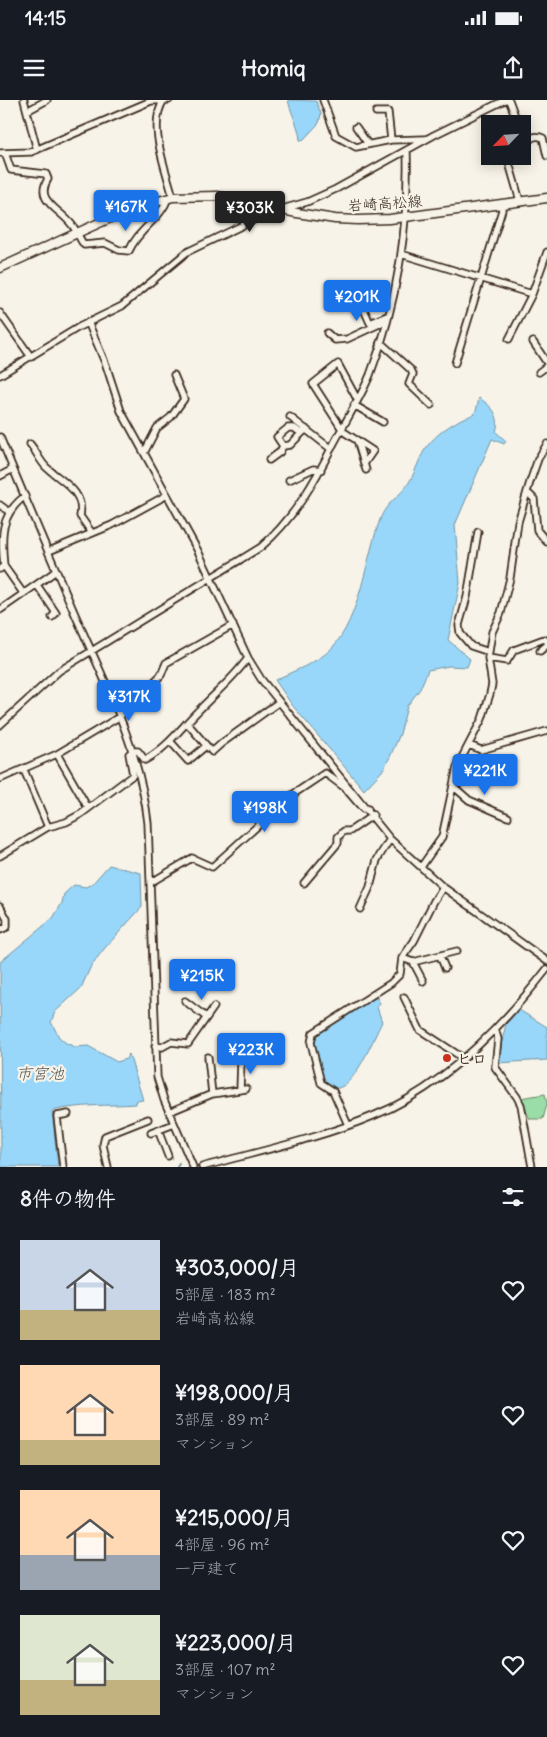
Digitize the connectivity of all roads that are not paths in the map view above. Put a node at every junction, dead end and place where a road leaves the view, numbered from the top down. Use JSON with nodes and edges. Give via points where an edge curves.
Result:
{"nodes":[{"id":1,"x":24,"y":100,"type":"edge"},
{"id":2,"x":47,"y":100,"type":"edge"},
{"id":3,"x":164,"y":100,"type":"edge"},
{"id":4,"x":170,"y":100,"type":"edge"},
{"id":5,"x":323,"y":100,"type":"edge"},
{"id":6,"x":507,"y":100,"type":"edge"},
{"id":7,"x":148,"y":101,"type":"edge"},
{"id":8,"x":27,"y":111,"type":"junction"},
{"id":9,"x":376,"y":112,"type":"dead end"},
{"id":10,"x":514,"y":115,"type":"edge"},
{"id":11,"x":356,"y":127,"type":"dead end"},
{"id":12,"x":531,"y":138,"type":"edge"},
{"id":13,"x":427,"y":139,"type":"junction"},
{"id":14,"x":391,"y":140,"type":"junction"},
{"id":15,"x":368,"y":144,"type":"junction"},
{"id":16,"x":36,"y":150,"type":"junction"},
{"id":17,"x":407,"y":151,"type":"junction"},
{"id":18,"x":2,"y":153,"type":"edge"},
{"id":19,"x":547,"y":156,"type":"edge"},
{"id":20,"x":510,"y":165,"type":"edge"},
{"id":21,"x":171,"y":197,"type":"junction"},
{"id":22,"x":547,"y":198,"type":"edge"},
{"id":23,"x":520,"y":201,"type":"junction"},
{"id":24,"x":501,"y":204,"type":"junction"},
{"id":25,"x":283,"y":210,"type":"junction"},
{"id":26,"x":405,"y":217,"type":"junction"},
{"id":27,"x":76,"y":234,"type":"junction"},
{"id":28,"x":547,"y":252,"type":"edge"},
{"id":29,"x":401,"y":254,"type":"junction"},
{"id":30,"x":0,"y":268,"type":"edge"},
{"id":31,"x":480,"y":278,"type":"junction"},
{"id":32,"x":532,"y":294,"type":"junction"},
{"id":33,"x":362,"y":305,"type":"dead end"},
{"id":34,"x":0,"y":313,"type":"edge"},
{"id":35,"x":387,"y":318,"type":"junction"},
{"id":36,"x":88,"y":322,"type":"junction"},
{"id":37,"x":327,"y":333,"type":"dead end"},
{"id":38,"x":509,"y":339,"type":"dead end"},
{"id":39,"x":380,"y":342,"type":"junction"},
{"id":40,"x":533,"y":342,"type":"dead end"},
{"id":41,"x":31,"y":357,"type":"junction"},
{"id":42,"x":455,"y":363,"type":"dead end"},
{"id":43,"x":547,"y":364,"type":"edge"},
{"id":44,"x":539,"y":372,"type":"dead end"},
{"id":45,"x":0,"y":375,"type":"edge"},
{"id":46,"x":174,"y":375,"type":"dead end"},
{"id":47,"x":358,"y":399,"type":"junction"},
{"id":48,"x":354,"y":405,"type":"junction"},
{"id":49,"x":431,"y":405,"type":"dead end"},
{"id":50,"x":290,"y":417,"type":"dead end"},
{"id":51,"x":384,"y":422,"type":"dead end"},
{"id":52,"x":342,"y":430,"type":"junction"},
{"id":53,"x":304,"y":431,"type":"junction"},
{"id":54,"x":0,"y":437,"type":"edge"},
{"id":55,"x":357,"y":440,"type":"junction"},
{"id":56,"x":30,"y":444,"type":"dead end"},
{"id":57,"x":547,"y":444,"type":"edge"},
{"id":58,"x":283,"y":446,"type":"junction"},
{"id":59,"x":331,"y":450,"type":"junction"},
{"id":60,"x":144,"y":453,"type":"junction"},
{"id":61,"x":269,"y":460,"type":"dead end"},
{"id":62,"x":364,"y":464,"type":"junction"},
{"id":63,"x":13,"y":469,"type":"junction"},
{"id":64,"x":321,"y":470,"type":"junction"},
{"id":65,"x":366,"y":470,"type":"dead end"},
{"id":66,"x":0,"y":476,"type":"edge"},
{"id":67,"x":289,"y":480,"type":"dead end"},
{"id":68,"x":527,"y":492,"type":"junction"},
{"id":69,"x":168,"y":495,"type":"junction"},
{"id":70,"x":25,"y":496,"type":"junction"},
{"id":71,"x":0,"y":505,"type":"edge"},
{"id":72,"x":8,"y":511,"type":"junction"},
{"id":73,"x":478,"y":532,"type":"dead end"},
{"id":74,"x":92,"y":533,"type":"junction"},
{"id":75,"x":547,"y":542,"type":"edge"},
{"id":76,"x":1,"y":543,"type":"edge"},
{"id":77,"x":48,"y":551,"type":"junction"},
{"id":78,"x":2,"y":568,"type":"edge"},
{"id":79,"x":56,"y":571,"type":"junction"},
{"id":80,"x":212,"y":578,"type":"junction"},
{"id":81,"x":37,"y":585,"type":"junction"},
{"id":82,"x":23,"y":593,"type":"junction"},
{"id":83,"x":0,"y":610,"type":"edge"},
{"id":84,"x":52,"y":617,"type":"dead end"},
{"id":85,"x":233,"y":625,"type":"junction"},
{"id":86,"x":547,"y":643,"type":"edge"},
{"id":87,"x":93,"y":650,"type":"junction"},
{"id":88,"x":540,"y":651,"type":"dead end"},
{"id":89,"x":489,"y":655,"type":"junction"},
{"id":90,"x":248,"y":658,"type":"junction"},
{"id":91,"x":279,"y":702,"type":"junction"},
{"id":92,"x":119,"y":717,"type":"junction"},
{"id":93,"x":187,"y":723,"type":"junction"},
{"id":94,"x":0,"y":725,"type":"edge"},
{"id":95,"x":547,"y":731,"type":"edge"},
{"id":96,"x":170,"y":741,"type":"junction"},
{"id":97,"x":469,"y":745,"type":"junction"},
{"id":98,"x":206,"y":746,"type":"junction"},
{"id":99,"x":134,"y":751,"type":"junction"},
{"id":100,"x":57,"y":754,"type":"junction"},
{"id":101,"x":24,"y":770,"type":"junction"},
{"id":102,"x":0,"y":779,"type":"edge"},
{"id":103,"x":453,"y":786,"type":"junction"},
{"id":104,"x":88,"y":808,"type":"junction"},
{"id":105,"x":368,"y":809,"type":"junction"},
{"id":106,"x":373,"y":815,"type":"junction"},
{"id":107,"x":508,"y":818,"type":"dead end"},
{"id":108,"x":48,"y":827,"type":"junction"},
{"id":109,"x":390,"y":839,"type":"junction"},
{"id":110,"x":0,"y":856,"type":"edge"},
{"id":111,"x":421,"y":867,"type":"junction"},
{"id":112,"x":150,"y":883,"type":"junction"},
{"id":113,"x":304,"y":883,"type":"dead end"},
{"id":114,"x":443,"y":887,"type":"junction"},
{"id":115,"x":0,"y":906,"type":"edge"},
{"id":116,"x":360,"y":909,"type":"dead end"},
{"id":117,"x":0,"y":930,"type":"edge"},
{"id":118,"x":457,"y":951,"type":"dead end"},
{"id":119,"x":440,"y":956,"type":"junction"},
{"id":120,"x":402,"y":958,"type":"junction"},
{"id":121,"x":547,"y":961,"type":"edge"},
{"id":122,"x":413,"y":962,"type":"junction"},
{"id":123,"x":445,"y":968,"type":"dead end"},
{"id":124,"x":547,"y":969,"type":"edge"},
{"id":125,"x":423,"y":981,"type":"dead end"},
{"id":126,"x":404,"y":998,"type":"dead end"},
{"id":127,"x":185,"y":1001,"type":"dead end"},
{"id":128,"x":214,"y":1007,"type":"dead end"},
{"id":129,"x":206,"y":1017,"type":"junction"},
{"id":130,"x":495,"y":1029,"type":"junction"},
{"id":131,"x":155,"y":1046,"type":"junction"},
{"id":132,"x":208,"y":1057,"type":"dead end"},
{"id":133,"x":463,"y":1058,"type":"junction"},
{"id":134,"x":241,"y":1060,"type":"dead end"},
{"id":135,"x":212,"y":1094,"type":"junction"},
{"id":136,"x":169,"y":1112,"type":"junction"},
{"id":137,"x":68,"y":1114,"type":"dead end"},
{"id":138,"x":148,"y":1119,"type":"dead end"},
{"id":139,"x":174,"y":1124,"type":"junction"},
{"id":140,"x":348,"y":1125,"type":"junction"},
{"id":141,"x":158,"y":1130,"type":"junction"},
{"id":142,"x":151,"y":1133,"type":"dead end"},
{"id":143,"x":168,"y":1156,"type":"dead end"},
{"id":144,"x":63,"y":1167,"type":"edge"},
{"id":145,"x":108,"y":1167,"type":"edge"},
{"id":146,"x":193,"y":1167,"type":"edge"},
{"id":147,"x":202,"y":1167,"type":"edge"},
{"id":148,"x":532,"y":1167,"type":"edge"}],
"edges":[{"from":1,"to":8,"type":"street"},
{"from":2,"to":8,"type":"street"},
{"from":3,"to":4,"type":"street"},
{"from":3,"to":7,"type":"street"},
{"from":3,"to":21,"type":"street","via":[[159,108],[156,128]]},
{"from":5,"to":15,"type":"street","via":[[336,136],[356,147]]},
{"from":6,"to":10,"type":"street"},
{"from":6,"to":13,"type":"street"},
{"from":7,"to":16,"type":"street"},
{"from":8,"to":16,"type":"street"},
{"from":9,"to":14,"type":"street","via":[[388,112]]},
{"from":11,"to":15,"type":"street"},
{"from":12,"to":19,"type":"street","via":[[542,138]]},
{"from":13,"to":14,"type":"street"},
{"from":13,"to":17,"type":"street"},
{"from":14,"to":15,"type":"street"},
{"from":16,"to":18,"type":"street"},
{"from":17,"to":25,"type":"street","via":[[328,193]]},
{"from":17,"to":26,"type":"street"},
{"from":18,"to":27,"type":"street","via":[[10,170],[46,174],[48,179],[42,187],[43,193],[72,225]]},
{"from":20,"to":23,"type":"street"},
{"from":21,"to":25,"type":"main road","name":"岩崎高松線","via":[[217,196]]},
{"from":21,"to":27,"type":"main road","name":"岩崎高松線","via":[[130,209]]},
{"from":21,"to":27,"type":"street","via":[[158,215],[134,237],[129,251],[105,243],[84,244]]},
{"from":22,"to":23,"type":"main road","name":"岩崎高松線"},
{"from":23,"to":24,"type":"main road","name":"岩崎高松線"},
{"from":24,"to":26,"type":"main road","name":"岩崎高松線"},
{"from":24,"to":31,"type":"street","via":[[502,210]]},
{"from":25,"to":26,"type":"main road","name":"岩崎高松線","via":[[335,219]]},
{"from":25,"to":36,"type":"street","via":[[268,213],[188,252],[122,306]]},
{"from":26,"to":29,"type":"street"},
{"from":27,"to":30,"type":"main road","name":"岩崎高松線"},
{"from":28,"to":32,"type":"street"},
{"from":29,"to":31,"type":"street"},
{"from":29,"to":35,"type":"street"},
{"from":31,"to":32,"type":"street"},
{"from":31,"to":42,"type":"street"},
{"from":32,"to":38,"type":"street"},
{"from":33,"to":35,"type":"street","via":[[370,323]]},
{"from":34,"to":41,"type":"street"},
{"from":35,"to":37,"type":"street","via":[[346,339],[335,340]]},
{"from":35,"to":39,"type":"street"},
{"from":36,"to":41,"type":"street"},
{"from":36,"to":60,"type":"street","via":[[121,410]]},
{"from":39,"to":47,"type":"street","via":[[370,375]]},
{"from":39,"to":49,"type":"street","via":[[411,370],[413,374],[409,384]]},
{"from":40,"to":43,"type":"street"},
{"from":41,"to":45,"type":"street"},
{"from":43,"to":44,"type":"street"},
{"from":46,"to":60,"type":"street","via":[[184,399],[171,417],[157,428]]},
{"from":47,"to":48,"type":"street"},
{"from":47,"to":52,"type":"street","via":[[338,364],[313,384]]},
{"from":48,"to":51,"type":"street"},
{"from":48,"to":52,"type":"street"},
{"from":50,"to":53,"type":"street"},
{"from":52,"to":55,"type":"street"},
{"from":52,"to":59,"type":"street"},
{"from":53,"to":58,"type":"street","via":[[290,445]]},
{"from":53,"to":58,"type":"street","via":[[288,428],[277,437]]},
{"from":53,"to":59,"type":"street"},
{"from":54,"to":63,"type":"street"},
{"from":55,"to":62,"type":"street"},
{"from":55,"to":62,"type":"street","via":[[373,451]]},
{"from":56,"to":74,"type":"street","via":[[46,466],[73,488],[82,506],[80,516]]},
{"from":57,"to":68,"type":"street","via":[[538,459]]},
{"from":58,"to":61,"type":"street"},
{"from":59,"to":64,"type":"street"},
{"from":60,"to":69,"type":"street"},
{"from":62,"to":65,"type":"street"},
{"from":63,"to":66,"type":"street"},
{"from":63,"to":70,"type":"street"},
{"from":64,"to":67,"type":"street"},
{"from":64,"to":80,"type":"street","via":[[276,534],[262,547]]},
{"from":68,"to":75,"type":"street","via":[[534,499],[538,530]]},
{"from":68,"to":89,"type":"street","via":[[518,522],[510,578],[501,613],[492,632]]},
{"from":69,"to":74,"type":"street"},
{"from":69,"to":80,"type":"street"},
{"from":70,"to":72,"type":"street"},
{"from":70,"to":77,"type":"street"},
{"from":71,"to":72,"type":"street"},
{"from":72,"to":76,"type":"street","via":[[1,527]]},
{"from":73,"to":89,"type":"street","via":[[459,625],[460,633],[471,646]]},
{"from":74,"to":77,"type":"street"},
{"from":76,"to":78,"type":"street"},
{"from":77,"to":79,"type":"street"},
{"from":78,"to":82,"type":"street"},
{"from":79,"to":81,"type":"street"},
{"from":79,"to":87,"type":"street"},
{"from":80,"to":85,"type":"street"},
{"from":80,"to":87,"type":"street"},
{"from":81,"to":82,"type":"street"},
{"from":81,"to":84,"type":"street","via":[[56,613]]},
{"from":82,"to":83,"type":"street"},
{"from":85,"to":90,"type":"street"},
{"from":85,"to":92,"type":"street","via":[[166,663],[162,675]]},
{"from":86,"to":88,"type":"street"},
{"from":86,"to":89,"type":"street","via":[[544,639],[514,650],[508,661]]},
{"from":87,"to":92,"type":"street"},
{"from":87,"to":94,"type":"street","via":[[45,682]]},
{"from":89,"to":97,"type":"street","via":[[492,684],[482,719]]},
{"from":90,"to":91,"type":"street"},
{"from":90,"to":93,"type":"street","via":[[234,677]]},
{"from":91,"to":98,"type":"street","via":[[212,752]]},
{"from":91,"to":105,"type":"street"},
{"from":92,"to":99,"type":"street"},
{"from":92,"to":100,"type":"street"},
{"from":93,"to":96,"type":"street"},
{"from":93,"to":98,"type":"street"},
{"from":95,"to":97,"type":"street","via":[[481,750]]},
{"from":96,"to":98,"type":"street","via":[[188,761]]},
{"from":96,"to":99,"type":"street","via":[[145,760],[138,751]]},
{"from":97,"to":103,"type":"street","via":[[457,767]]},
{"from":99,"to":104,"type":"street","via":[[128,758],[132,775]]},
{"from":99,"to":112,"type":"street","via":[[146,810]]},
{"from":100,"to":101,"type":"street"},
{"from":100,"to":104,"type":"street"},
{"from":101,"to":102,"type":"street"},
{"from":101,"to":108,"type":"street"},
{"from":103,"to":107,"type":"street","via":[[469,800]]},
{"from":103,"to":111,"type":"street","via":[[442,837]]},
{"from":104,"to":108,"type":"street","via":[[66,822]]},
{"from":105,"to":106,"type":"street"},
{"from":105,"to":112,"type":"street","via":[[363,809],[325,773],[292,795],[212,866],[192,858]]},
{"from":106,"to":109,"type":"street"},
{"from":106,"to":113,"type":"street","via":[[344,831],[338,837],[338,843]]},
{"from":108,"to":110,"type":"street"},
{"from":109,"to":111,"type":"street"},
{"from":109,"to":116,"type":"street","via":[[377,860]]},
{"from":111,"to":114,"type":"street"},
{"from":112,"to":131,"type":"street"},
{"from":114,"to":120,"type":"street"},
{"from":114,"to":121,"type":"street"},
{"from":115,"to":117,"type":"street","via":[[8,923]]},
{"from":118,"to":119,"type":"street"},
{"from":119,"to":122,"type":"street"},
{"from":119,"to":123,"type":"street"},
{"from":120,"to":122,"type":"street"},
{"from":120,"to":140,"type":"street","via":[[400,974],[392,983],[313,1033],[310,1043],[321,1083],[333,1091]]},
{"from":122,"to":125,"type":"street"},
{"from":124,"to":130,"type":"street"},
{"from":126,"to":133,"type":"street","via":[[420,1030]]},
{"from":127,"to":129,"type":"street"},
{"from":128,"to":129,"type":"street"},
{"from":129,"to":131,"type":"street","via":[[188,1044],[171,1042],[162,1047]]},
{"from":130,"to":133,"type":"street"},
{"from":130,"to":148,"type":"street","via":[[498,1039],[495,1067],[518,1097]]},
{"from":131,"to":136,"type":"street","via":[[157,1077]]},
{"from":132,"to":135,"type":"street"},
{"from":133,"to":140,"type":"street","via":[[401,1103]]},
{"from":134,"to":135,"type":"street","via":[[243,1090]]},
{"from":135,"to":136,"type":"street"},
{"from":136,"to":139,"type":"street"},
{"from":137,"to":144,"type":"street","via":[[57,1116]]},
{"from":138,"to":145,"type":"street","via":[[105,1136],[103,1145]]},
{"from":139,"to":141,"type":"street"},
{"from":139,"to":146,"type":"street"},
{"from":140,"to":147,"type":"street"},
{"from":141,"to":142,"type":"street"},
{"from":141,"to":143,"type":"street"}]}
